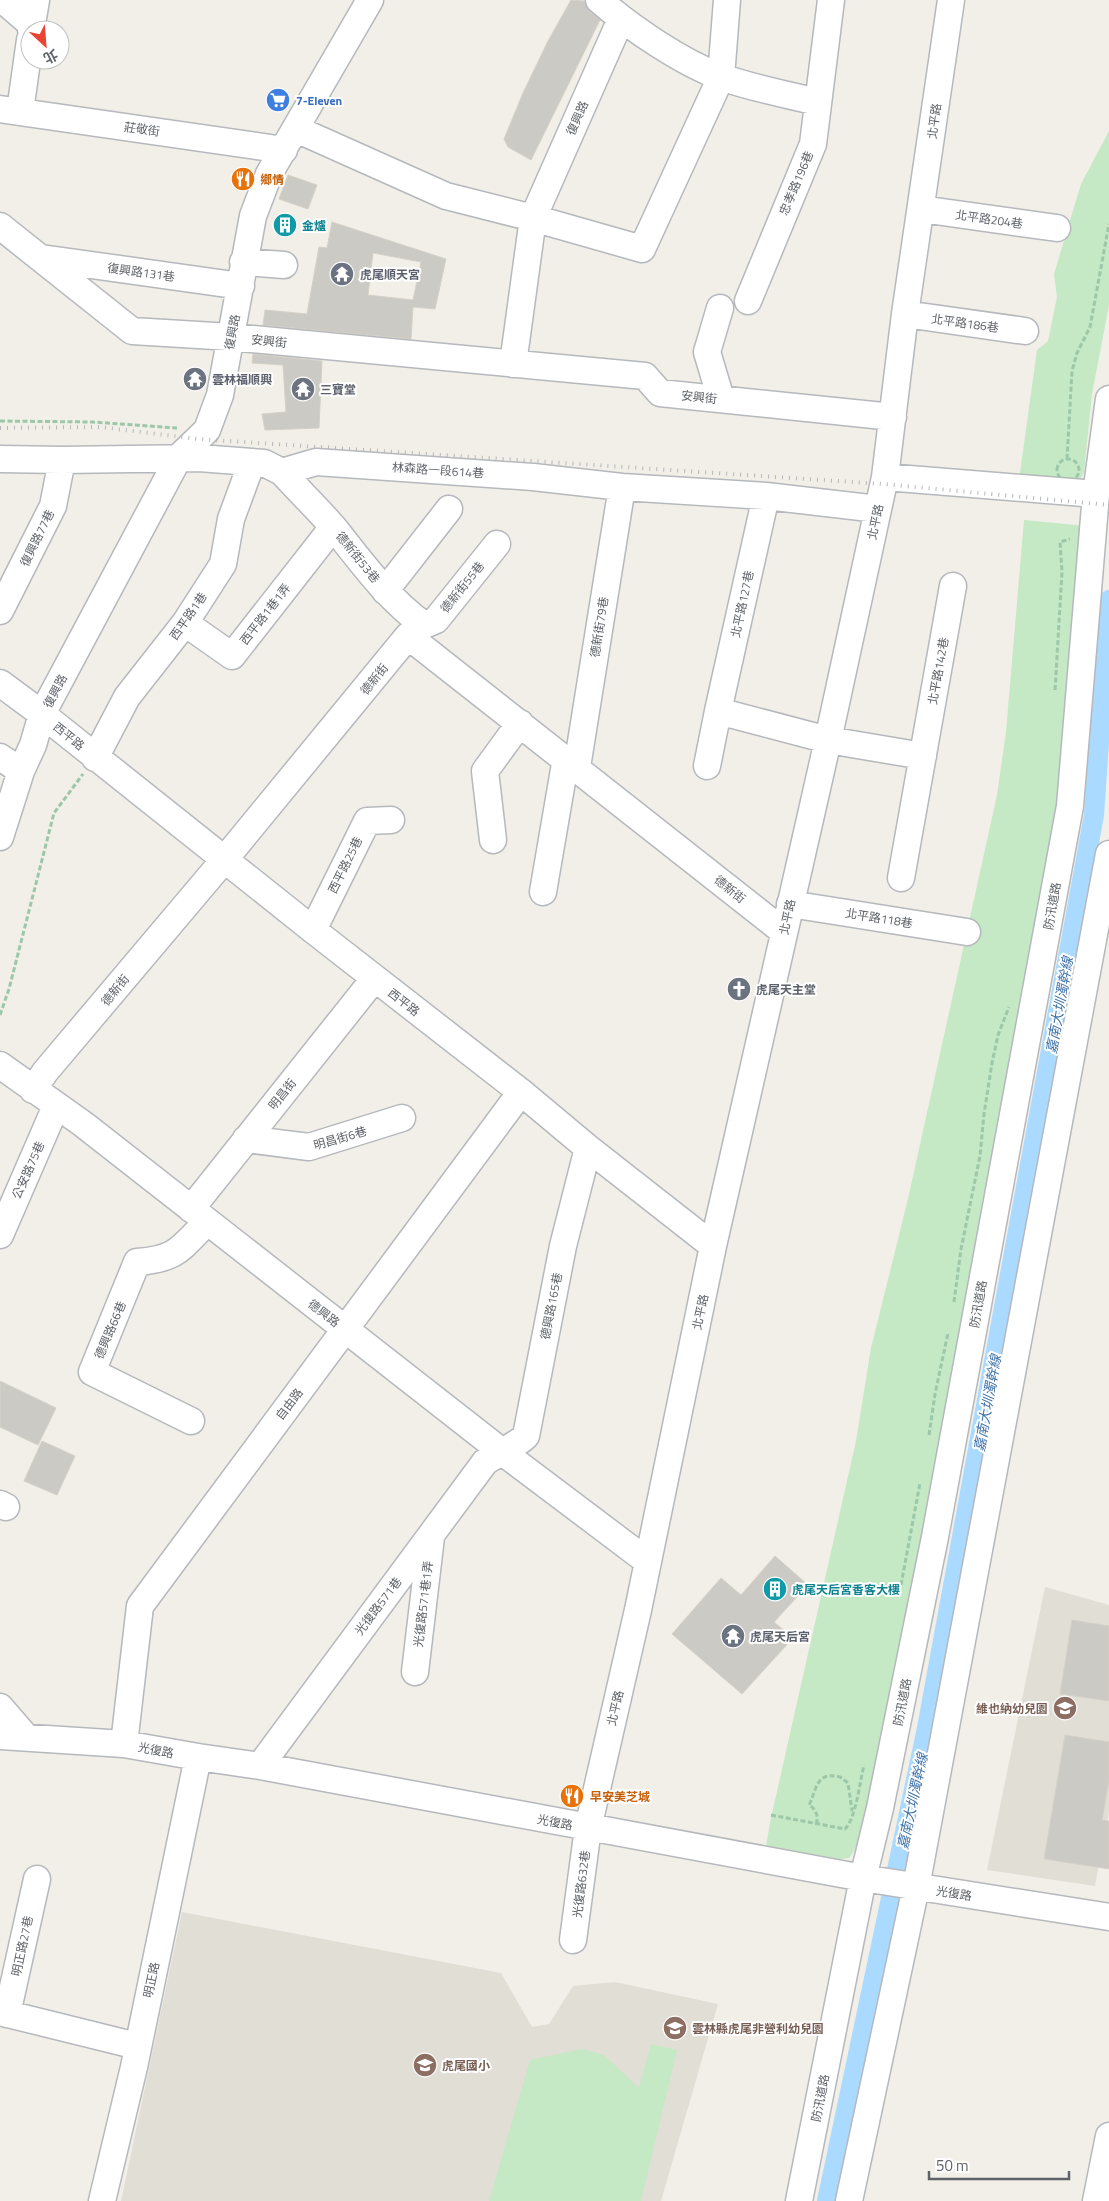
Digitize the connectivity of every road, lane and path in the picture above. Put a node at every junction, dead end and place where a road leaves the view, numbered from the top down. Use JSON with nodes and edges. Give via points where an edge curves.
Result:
{"nodes":[{"id":1,"x":3,"y":0,"type":"edge"},
{"id":2,"x":370,"y":0,"type":"edge"},
{"id":3,"x":599,"y":0,"type":"edge"},
{"id":4,"x":727,"y":0,"type":"edge"},
{"id":5,"x":830,"y":0,"type":"edge"},
{"id":6,"x":951,"y":0,"type":"edge"},
{"id":7,"x":621,"y":19,"type":"junction"},
{"id":8,"x":27,"y":20,"type":"edge"},
{"id":9,"x":20,"y":70,"type":"edge"},
{"id":10,"x":721,"y":76,"type":"junction"},
{"id":11,"x":817,"y":102,"type":"junction"},
{"id":12,"x":10,"y":110,"type":"edge"},
{"id":13,"x":290,"y":139,"type":"junction"},
{"id":14,"x":921,"y":209,"type":"junction"},
{"id":15,"x":533,"y":218,"type":"junction"},
{"id":16,"x":1109,"y":224,"type":"edge"},
{"id":17,"x":0,"y":226,"type":"edge"},
{"id":18,"x":1057,"y":228,"type":"dead end"},
{"id":19,"x":40,"y":258,"type":"junction"},
{"id":20,"x":284,"y":265,"type":"dead end"},
{"id":21,"x":242,"y":274,"type":"junction"},
{"id":22,"x":748,"y":301,"type":"dead end"},
{"id":23,"x":720,"y":308,"type":"dead end"},
{"id":24,"x":905,"y":314,"type":"junction"},
{"id":25,"x":1024,"y":331,"type":"dead end"},
{"id":26,"x":231,"y":337,"type":"junction"},
{"id":27,"x":513,"y":364,"type":"junction"},
{"id":28,"x":721,"y":400,"type":"junction"},
{"id":29,"x":1109,"y":400,"type":"edge"},
{"id":30,"x":893,"y":417,"type":"junction"},
{"id":31,"x":0,"y":421,"type":"edge"},
{"id":32,"x":206,"y":430,"type":"junction"},
{"id":33,"x":178,"y":457,"type":"junction"},
{"id":34,"x":0,"y":459,"type":"edge"},
{"id":35,"x":1067,"y":459,"type":"dead end"},
{"id":36,"x":62,"y":460,"type":"junction"},
{"id":37,"x":252,"y":462,"type":"junction"},
{"id":38,"x":282,"y":472,"type":"junction"},
{"id":39,"x":885,"y":476,"type":"junction"},
{"id":40,"x":1101,"y":485,"type":"edge"},
{"id":41,"x":622,"y":487,"type":"junction"},
{"id":42,"x":766,"y":496,"type":"junction"},
{"id":43,"x":878,"y":508,"type":"junction"},
{"id":44,"x":450,"y":509,"type":"dead end"},
{"id":45,"x":1094,"y":523,"type":"junction"},
{"id":46,"x":333,"y":527,"type":"junction"},
{"id":47,"x":497,"y":544,"type":"dead end"},
{"id":48,"x":953,"y":586,"type":"dead end"},
{"id":49,"x":386,"y":591,"type":"junction"},
{"id":50,"x":0,"y":611,"type":"edge"},
{"id":51,"x":186,"y":623,"type":"junction"},
{"id":52,"x":416,"y":631,"type":"junction"},
{"id":53,"x":0,"y":683,"type":"edge"},
{"id":54,"x":1055,"y":692,"type":"dead end"},
{"id":55,"x":718,"y":711,"type":"junction"},
{"id":56,"x":42,"y":714,"type":"junction"},
{"id":57,"x":520,"y":723,"type":"junction"},
{"id":58,"x":828,"y":740,"type":"junction"},
{"id":59,"x":923,"y":756,"type":"junction"},
{"id":60,"x":95,"y":758,"type":"junction"},
{"id":61,"x":571,"y":763,"type":"junction"},
{"id":62,"x":10,"y":764,"type":"edge"},
{"id":63,"x":707,"y":766,"type":"dead end"},
{"id":64,"x":391,"y":820,"type":"dead end"},
{"id":65,"x":0,"y":837,"type":"edge"},
{"id":66,"x":493,"y":840,"type":"dead end"},
{"id":67,"x":1109,"y":854,"type":"edge"},
{"id":68,"x":224,"y":860,"type":"junction"},
{"id":69,"x":901,"y":878,"type":"dead end"},
{"id":70,"x":543,"y":892,"type":"dead end"},
{"id":71,"x":790,"y":904,"type":"junction"},
{"id":72,"x":313,"y":930,"type":"junction"},
{"id":73,"x":784,"y":932,"type":"junction"},
{"id":74,"x":968,"y":932,"type":"dead end"},
{"id":75,"x":374,"y":979,"type":"junction"},
{"id":76,"x":1010,"y":1004,"type":"dead end"},
{"id":77,"x":0,"y":1015,"type":"edge"},
{"id":78,"x":0,"y":1065,"type":"edge"},
{"id":79,"x":33,"y":1090,"type":"junction"},
{"id":80,"x":521,"y":1092,"type":"junction"},
{"id":81,"x":56,"y":1106,"type":"junction"},
{"id":82,"x":402,"y":1118,"type":"dead end"},
{"id":83,"x":246,"y":1139,"type":"junction"},
{"id":84,"x":588,"y":1148,"type":"junction"},
{"id":85,"x":199,"y":1216,"type":"junction"},
{"id":86,"x":0,"y":1235,"type":"edge"},
{"id":87,"x":713,"y":1246,"type":"junction"},
{"id":88,"x":954,"y":1304,"type":"dead end"},
{"id":89,"x":344,"y":1329,"type":"junction"},
{"id":90,"x":948,"y":1331,"type":"dead end"},
{"id":91,"x":191,"y":1421,"type":"dead end"},
{"id":92,"x":928,"y":1442,"type":"dead end"},
{"id":93,"x":502,"y":1451,"type":"junction"},
{"id":94,"x":922,"y":1476,"type":"dead end"},
{"id":95,"x":431,"y":1535,"type":"junction"},
{"id":96,"x":647,"y":1561,"type":"junction"},
{"id":97,"x":900,"y":1591,"type":"dead end"},
{"id":98,"x":415,"y":1672,"type":"dead end"},
{"id":99,"x":0,"y":1707,"type":"edge"},
{"id":100,"x":0,"y":1736,"type":"edge"},
{"id":101,"x":26,"y":1737,"type":"junction"},
{"id":102,"x":124,"y":1744,"type":"junction"},
{"id":103,"x":198,"y":1758,"type":"junction"},
{"id":104,"x":865,"y":1759,"type":"dead end"},
{"id":105,"x":260,"y":1766,"type":"junction"},
{"id":106,"x":771,"y":1815,"type":"dead end"},
{"id":107,"x":852,"y":1815,"type":"junction"},
{"id":108,"x":816,"y":1824,"type":"junction"},
{"id":109,"x":588,"y":1828,"type":"junction"},
{"id":110,"x":37,"y":1879,"type":"dead end"},
{"id":111,"x":869,"y":1879,"type":"junction"},
{"id":112,"x":909,"y":1886,"type":"junction"},
{"id":113,"x":1109,"y":1917,"type":"edge"},
{"id":114,"x":573,"y":1940,"type":"dead end"},
{"id":115,"x":4,"y":2013,"type":"edge"},
{"id":116,"x":137,"y":2046,"type":"junction"},
{"id":117,"x":1109,"y":2136,"type":"edge"},
{"id":118,"x":102,"y":2201,"type":"edge"},
{"id":119,"x":799,"y":2201,"type":"edge"},
{"id":120,"x":849,"y":2201,"type":"edge"},
{"id":121,"x":1096,"y":2201,"type":"edge"}],
"edges":[{"from":1,"to":8,"type":"street"},
{"from":2,"to":13,"type":"street","name":"復興路"},
{"from":3,"to":7,"type":"street"},
{"from":4,"to":10,"type":"street"},
{"from":5,"to":11,"type":"street","name":"忠孝路196巷"},
{"from":6,"to":14,"type":"street","name":"北平路"},
{"from":7,"to":10,"type":"street","via":[[673,52]]},
{"from":7,"to":15,"type":"street","name":"復興路"},
{"from":9,"to":12,"type":"street"},
{"from":10,"to":11,"type":"street"},
{"from":10,"to":15,"type":"street","name":"莊敬街","via":[[642,249]]},
{"from":11,"to":22,"type":"street","name":"忠孝路196巷","via":[[812,144]]},
{"from":12,"to":13,"type":"street","name":"莊敬街"},
{"from":13,"to":15,"type":"street","name":"莊敬街","via":[[446,196]]},
{"from":13,"to":21,"type":"street","name":"復興路","via":[[269,174],[253,216]]},
{"from":14,"to":18,"type":"street","name":"北平路204巷"},
{"from":14,"to":24,"type":"street","name":"北平路"},
{"from":15,"to":27,"type":"street"},
{"from":16,"to":35,"type":"path","via":[[1090,327],[1072,371]]},
{"from":17,"to":19,"type":"street","name":"安興街"},
{"from":19,"to":21,"type":"street","name":"復興路131巷"},
{"from":19,"to":26,"type":"street","name":"安興街","via":[[132,331]]},
{"from":20,"to":21,"type":"street","name":"復興路131巷"},
{"from":21,"to":26,"type":"street","name":"復興路"},
{"from":23,"to":28,"type":"street","via":[[707,352]]},
{"from":24,"to":25,"type":"street","name":"北平路186巷"},
{"from":24,"to":30,"type":"street","name":"北平路"},
{"from":26,"to":27,"type":"street","name":"安興街"},
{"from":26,"to":32,"type":"street","name":"復興路","via":[[220,395]]},
{"from":27,"to":28,"type":"street","name":"安興街","via":[[645,376],[660,393]]},
{"from":28,"to":30,"type":"street","name":"安興街"},
{"from":29,"to":40,"type":"street","name":"防汛道路"},
{"from":30,"to":39,"type":"street","name":"北平路"},
{"from":31,"to":32,"type":"path","via":[[93,422]]},
{"from":32,"to":33,"type":"street","name":"復興路"},
{"from":33,"to":36,"type":"street"},
{"from":33,"to":37,"type":"street"},
{"from":33,"to":56,"type":"street","name":"復興路"},
{"from":34,"to":36,"type":"street"},
{"from":36,"to":50,"type":"street","name":"復興路77巷","via":[[52,506]]},
{"from":37,"to":38,"type":"street","via":[[264,463]]},
{"from":37,"to":51,"type":"street","name":"西平路1巷","via":[[231,519],[223,564]]},
{"from":38,"to":41,"type":"street","name":"林森路一段614巷","via":[[316,462]]},
{"from":38,"to":46,"type":"street","name":"德新街53巷"},
{"from":39,"to":40,"type":"street"},
{"from":39,"to":43,"type":"street","name":"北平路"},
{"from":40,"to":45,"type":"street","name":"防汛道路"},
{"from":41,"to":42,"type":"street","name":"林森路一段614巷"},
{"from":41,"to":61,"type":"street","name":"德新街79巷"},
{"from":42,"to":43,"type":"street","name":"林森路一段614巷"},
{"from":42,"to":55,"type":"street","name":"北平路127巷"},
{"from":43,"to":58,"type":"street","name":"北平路"},
{"from":44,"to":49,"type":"street"},
{"from":45,"to":54,"type":"path","via":[[1077,523],[1075,536],[1060,542],[1062,572]]},
{"from":45,"to":111,"type":"street","name":"防汛道路","via":[[1070,806]]},
{"from":46,"to":49,"type":"street","name":"德新街53巷"},
{"from":46,"to":51,"type":"street","name":"西平路1巷1弄","via":[[232,656]]},
{"from":47,"to":52,"type":"street","name":"德新街55巷","via":[[436,620]]},
{"from":48,"to":59,"type":"street","name":"北平路142巷"},
{"from":49,"to":52,"type":"street","name":"德新街53巷","via":[[406,612]]},
{"from":51,"to":60,"type":"street","name":"西平路1巷","via":[[127,696]]},
{"from":52,"to":57,"type":"street","name":"德新街"},
{"from":52,"to":68,"type":"street","name":"德新街"},
{"from":53,"to":56,"type":"street","name":"復興路"},
{"from":55,"to":58,"type":"street"},
{"from":55,"to":63,"type":"street","name":"北平路127巷"},
{"from":56,"to":60,"type":"street","name":"西平路"},
{"from":56,"to":62,"type":"street","via":[[33,745]]},
{"from":57,"to":61,"type":"street","name":"德新街"},
{"from":57,"to":66,"type":"street","via":[[485,772]]},
{"from":58,"to":59,"type":"street"},
{"from":58,"to":71,"type":"street","name":"北平路"},
{"from":59,"to":69,"type":"street","name":"北平路142巷"},
{"from":60,"to":68,"type":"street","name":"西平路"},
{"from":60,"to":77,"type":"path","name":"西平路","via":[[54,813]]},
{"from":61,"to":70,"type":"street","name":"德新街79巷"},
{"from":61,"to":73,"type":"street","name":"德新街"},
{"from":62,"to":65,"type":"street"},
{"from":64,"to":72,"type":"street","name":"西平路25巷","via":[[367,821]]},
{"from":67,"to":112,"type":"street"},
{"from":68,"to":72,"type":"street","name":"西平路"},
{"from":68,"to":79,"type":"street","name":"德新街"},
{"from":71,"to":73,"type":"street","name":"北平路"},
{"from":71,"to":74,"type":"street","name":"北平路118巷"},
{"from":72,"to":75,"type":"street","name":"西平路"},
{"from":73,"to":87,"type":"street","name":"北平路"},
{"from":75,"to":80,"type":"street","name":"西平路"},
{"from":75,"to":83,"type":"street","name":"明昌街"},
{"from":76,"to":88,"type":"path","via":[[992,1063],[980,1156],[961,1249]]},
{"from":78,"to":79,"type":"street","name":"德興路"},
{"from":79,"to":81,"type":"street","name":"德興路"},
{"from":80,"to":84,"type":"street","name":"西平路"},
{"from":80,"to":89,"type":"street","name":"自由路"},
{"from":81,"to":85,"type":"street","name":"德興路"},
{"from":81,"to":86,"type":"street","name":"公安路75巷"},
{"from":82,"to":83,"type":"street","name":"明昌街6巷","via":[[309,1147]]},
{"from":83,"to":85,"type":"street","name":"明昌街"},
{"from":84,"to":87,"type":"street","name":"西平路"},
{"from":84,"to":93,"type":"street","name":"德興路165巷","via":[[563,1246],[526,1436],[518,1444]]},
{"from":85,"to":89,"type":"street","name":"德興路"},
{"from":85,"to":91,"type":"street","name":"德興路66巷","via":[[176,1254],[157,1261],[137,1262],[92,1372]]},
{"from":87,"to":96,"type":"street","name":"北平路"},
{"from":89,"to":93,"type":"street","name":"德興路"},
{"from":89,"to":102,"type":"street","name":"自由路","via":[[140,1606]]},
{"from":90,"to":92,"type":"path"},
{"from":93,"to":95,"type":"street","name":"光復路571巷","via":[[485,1462]]},
{"from":93,"to":96,"type":"street","name":"德興路"},
{"from":94,"to":97,"type":"path"},
{"from":95,"to":98,"type":"street","name":"光復路571巷1弄"},
{"from":95,"to":105,"type":"street","name":"光復路571巷"},
{"from":96,"to":109,"type":"street","name":"北平路"},
{"from":99,"to":101,"type":"street"},
{"from":100,"to":101,"type":"street","name":"光復路"},
{"from":101,"to":102,"type":"street","name":"光復路"},
{"from":102,"to":103,"type":"street","name":"光復路"},
{"from":103,"to":105,"type":"street","name":"光復路"},
{"from":103,"to":116,"type":"street","name":"明正路"},
{"from":104,"to":107,"type":"path"},
{"from":105,"to":109,"type":"street","name":"光復路"},
{"from":106,"to":108,"type":"path"},
{"from":107,"to":108,"type":"path","via":[[845,1829]]},
{"from":107,"to":108,"type":"path","via":[[848,1784],[832,1775],[818,1782],[813,1790],[809,1805],[816,1813]]},
{"from":109,"to":111,"type":"street","name":"光復路"},
{"from":109,"to":114,"type":"street","name":"光復路632巷"},
{"from":110,"to":115,"type":"street","name":"明正路27巷"},
{"from":111,"to":112,"type":"street","name":"光復路"},
{"from":111,"to":119,"type":"street","name":"防汛道路"},
{"from":112,"to":113,"type":"street","name":"光復路"},
{"from":112,"to":120,"type":"street"},
{"from":115,"to":116,"type":"street","name":"明正路27巷"},
{"from":116,"to":118,"type":"street","name":"明正路"},
{"from":117,"to":121,"type":"street"}]}
